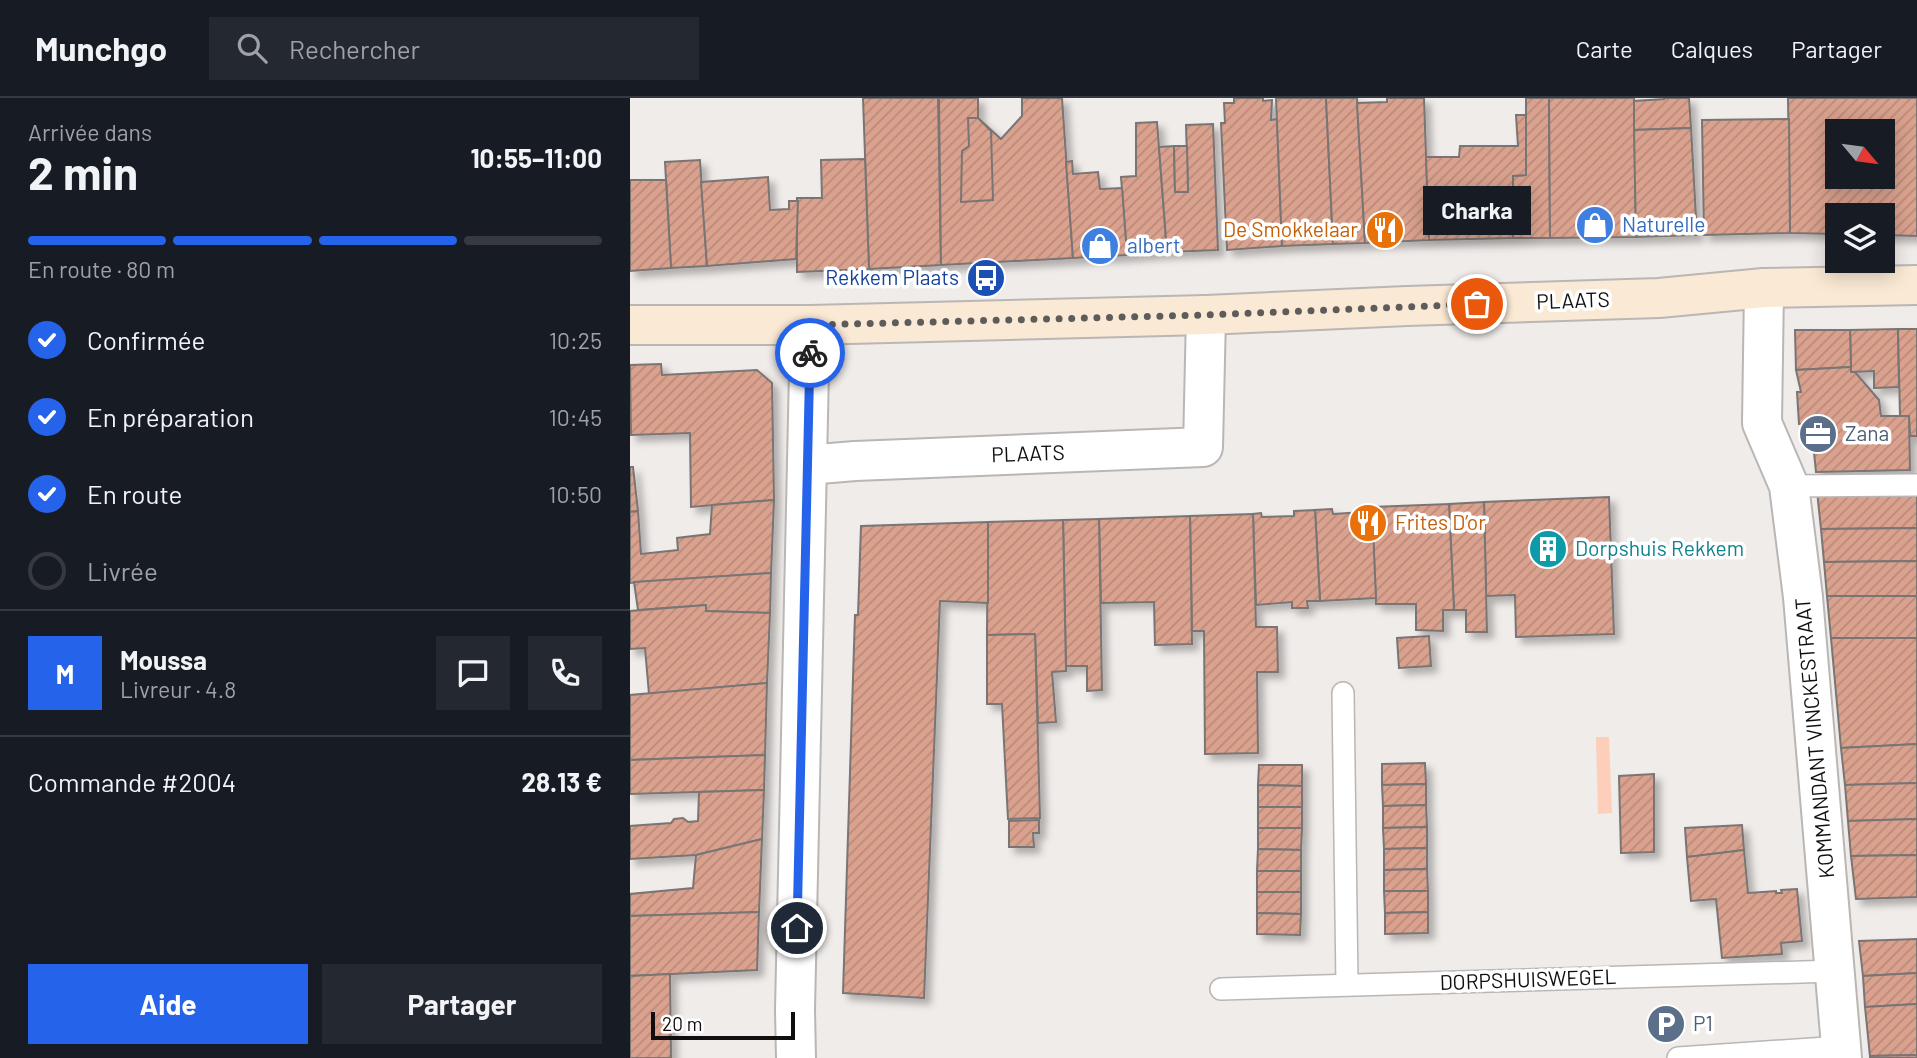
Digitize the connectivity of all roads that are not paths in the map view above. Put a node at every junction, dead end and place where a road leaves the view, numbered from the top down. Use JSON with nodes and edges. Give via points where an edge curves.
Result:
{"nodes":[{"id":1,"x":1917,"y":285,"type":"edge"},
{"id":2,"x":1765,"y":288,"type":"junction"},
{"id":3,"x":1206,"y":315,"type":"junction"},
{"id":4,"x":630,"y":325,"type":"edge"},
{"id":5,"x":810,"y":325,"type":"junction"},
{"id":6,"x":807,"y":465,"type":"junction"},
{"id":7,"x":1917,"y":485,"type":"edge"},
{"id":8,"x":1789,"y":486,"type":"junction"},
{"id":9,"x":1343,"y":693,"type":"dead end"},
{"id":10,"x":1835,"y":971,"type":"junction"},
{"id":11,"x":1347,"y":985,"type":"junction"},
{"id":12,"x":1221,"y":989,"type":"dead end"},
{"id":13,"x":1841,"y":1052,"type":"edge"},
{"id":14,"x":796,"y":1058,"type":"edge"},
{"id":15,"x":1678,"y":1058,"type":"edge"}],
"edges":[{"from":1,"to":2,"type":"main road","name":"PLAATS"},
{"from":2,"to":3,"type":"main road","name":"PLAATS","via":[[1659,298]]},
{"from":2,"to":8,"type":"street","name":"KOMMANDANT VINCKESTRAAT","via":[[1762,423]]},
{"from":3,"to":5,"type":"main road","name":"PLAATS"},
{"from":3,"to":6,"type":"street","name":"PLAATS","via":[[1203,447]]},
{"from":4,"to":5,"type":"main road","name":"PLAATS"},
{"from":5,"to":6,"type":"street"},
{"from":6,"to":14,"type":"street"},
{"from":7,"to":8,"type":"lane"},
{"from":8,"to":10,"type":"street","name":"KOMMANDANT VINCKESTRAAT"},
{"from":9,"to":11,"type":"lane"},
{"from":10,"to":11,"type":"lane","name":"DORPSHUISWEGEL"},
{"from":10,"to":13,"type":"street","name":"KOMMANDANT VINCKESTRAAT"},
{"from":11,"to":12,"type":"lane","name":"DORPSHUISWEGEL"},
{"from":13,"to":15,"type":"lane"}]}
